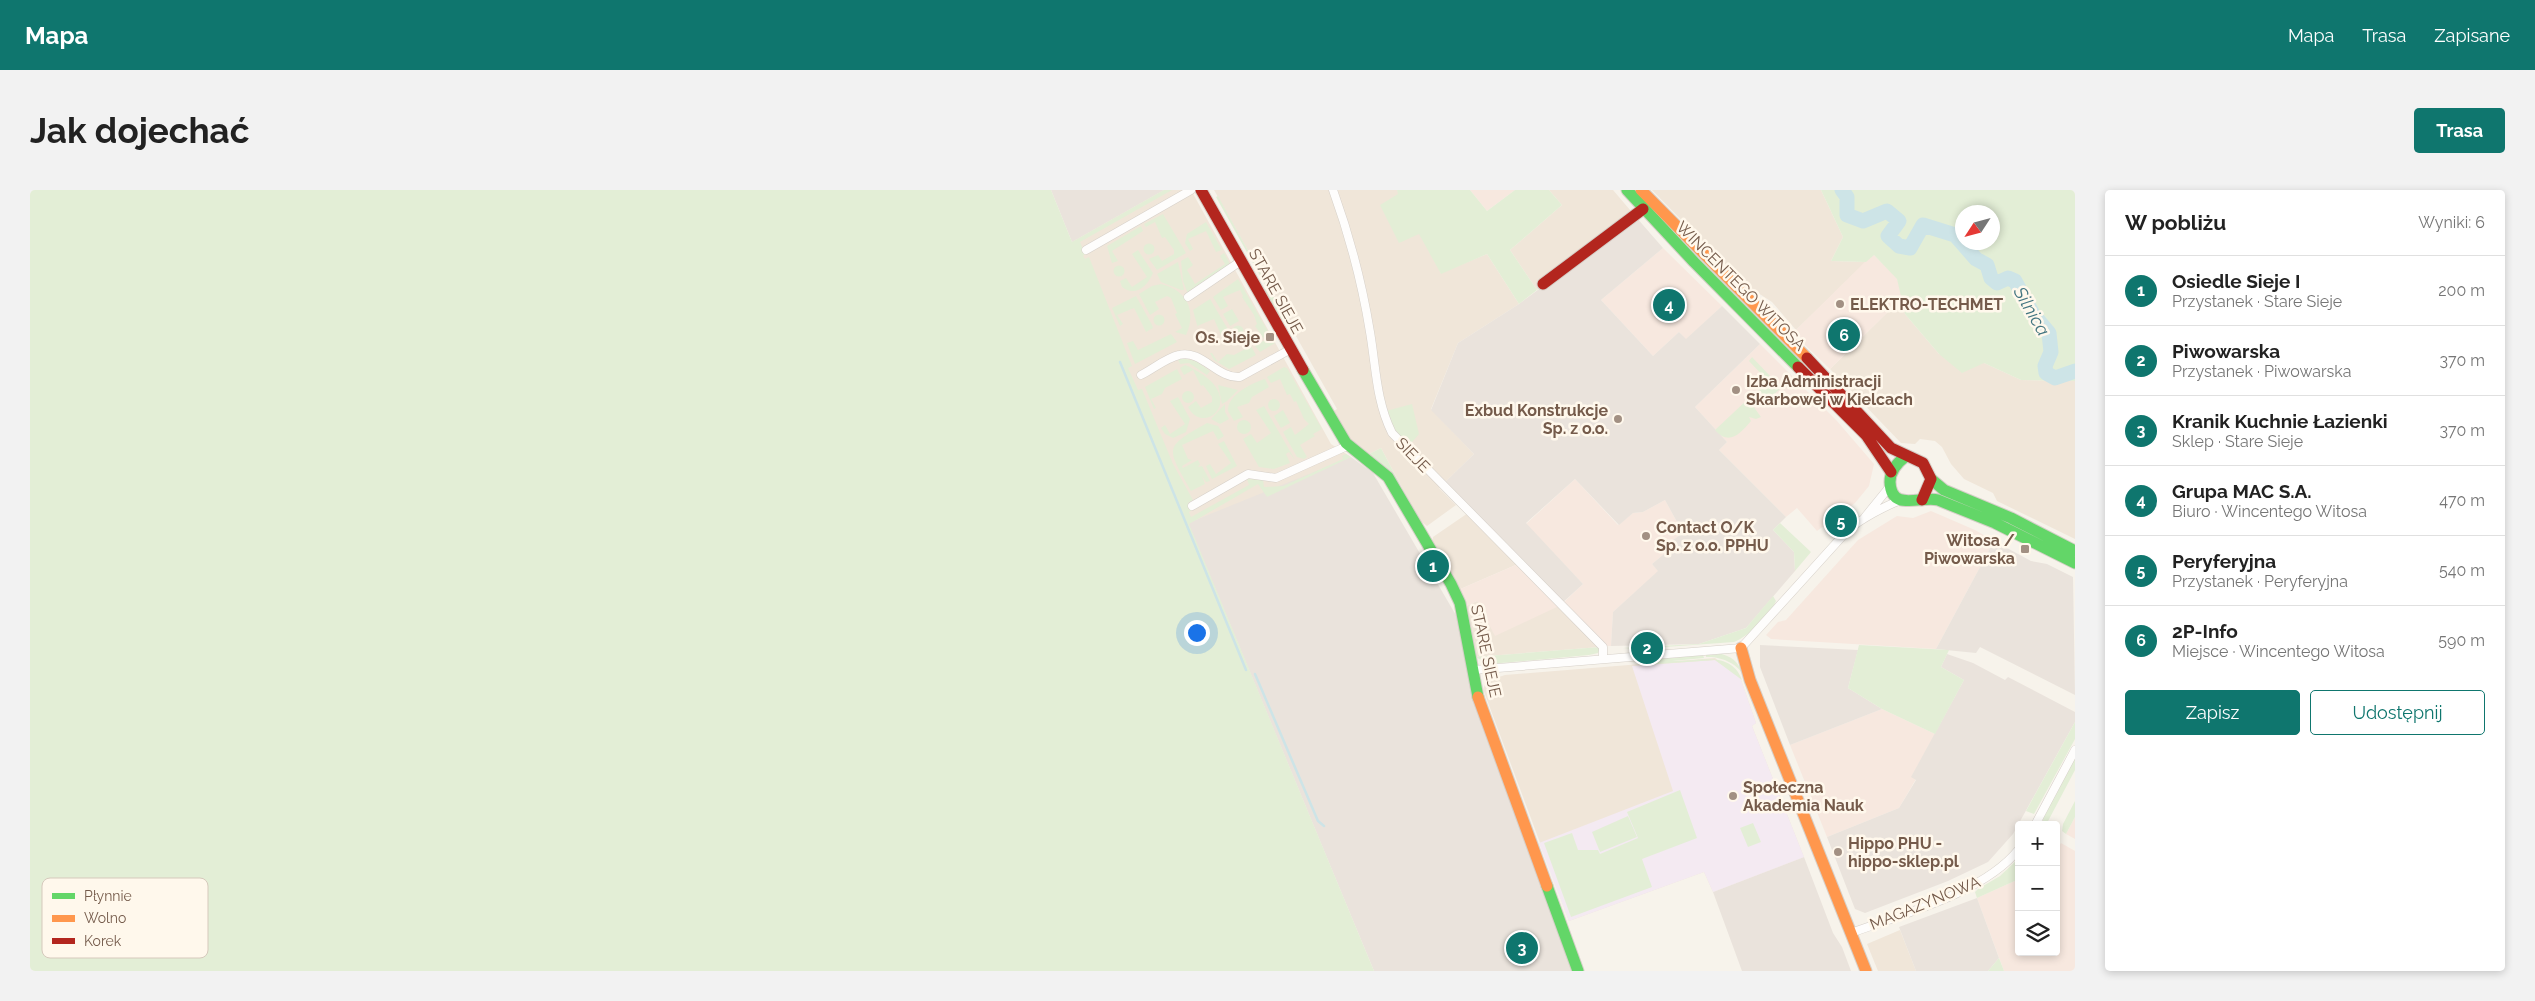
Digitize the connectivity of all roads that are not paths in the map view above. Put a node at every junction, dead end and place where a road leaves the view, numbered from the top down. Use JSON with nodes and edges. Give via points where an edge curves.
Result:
{"nodes":[{"id":1,"x":1191,"y":190,"type":"edge"},
{"id":2,"x":1201,"y":190,"type":"edge"},
{"id":3,"x":1333,"y":190,"type":"edge"},
{"id":4,"x":1627,"y":190,"type":"edge"},
{"id":5,"x":1641,"y":190,"type":"edge"},
{"id":6,"x":1643,"y":208,"type":"junction"},
{"id":7,"x":1086,"y":250,"type":"dead end"},
{"id":8,"x":1241,"y":261,"type":"junction"},
{"id":9,"x":1542,"y":284,"type":"dead end"},
{"id":10,"x":1188,"y":297,"type":"dead end"},
{"id":11,"x":1291,"y":349,"type":"junction"},
{"id":12,"x":1141,"y":375,"type":"dead end"},
{"id":13,"x":1347,"y":446,"type":"junction"},
{"id":14,"x":1906,"y":456,"type":"junction"},
{"id":15,"x":1891,"y":472,"type":"junction"},
{"id":16,"x":1931,"y":479,"type":"junction"},
{"id":17,"x":1891,"y":485,"type":"junction"},
{"id":18,"x":1901,"y":500,"type":"junction"},
{"id":19,"x":1922,"y":500,"type":"junction"},
{"id":20,"x":1192,"y":506,"type":"dead end"},
{"id":21,"x":1865,"y":517,"type":"junction"},
{"id":22,"x":2075,"y":551,"type":"edge"},
{"id":23,"x":2075,"y":563,"type":"edge"},
{"id":24,"x":1741,"y":648,"type":"junction"},
{"id":25,"x":1603,"y":659,"type":"junction"},
{"id":26,"x":1473,"y":670,"type":"junction"},
{"id":27,"x":2075,"y":750,"type":"edge"},
{"id":28,"x":2036,"y":821,"type":"edge"},
{"id":29,"x":2015,"y":853,"type":"edge"},
{"id":30,"x":1851,"y":933,"type":"junction"},
{"id":31,"x":1578,"y":971,"type":"edge"},
{"id":32,"x":1866,"y":971,"type":"edge"}],
"edges":[{"from":1,"to":7,"type":"street"},
{"from":2,"to":8,"type":"street","name":"STARE SIEJE"},
{"from":3,"to":25,"type":"street","name":"SIEJE","via":[[1360,275],[1377,387],[1384,417],[1392,433],[1603,647]]},
{"from":4,"to":6,"type":"street","name":"WINCENTEGO WITOSA"},
{"from":5,"to":14,"type":"street","name":"WINCENTEGO WITOSA","via":[[1852,404],[1886,443]]},
{"from":6,"to":9,"type":"street"},
{"from":6,"to":15,"type":"street","name":"WINCENTEGO WITOSA","via":[[1845,414],[1877,450]]},
{"from":8,"to":10,"type":"street"},
{"from":8,"to":11,"type":"street","name":"STARE SIEJE"},
{"from":11,"to":12,"type":"street","via":[[1240,377],[1226,375],[1189,354],[1176,356]]},
{"from":11,"to":13,"type":"street","name":"STARE SIEJE"},
{"from":13,"to":20,"type":"street","via":[[1276,478],[1248,474]]},
{"from":13,"to":26,"type":"street","name":"STARE SIEJE","via":[[1388,477],[1451,584],[1463,613]]},
{"from":14,"to":15,"type":"street"},
{"from":14,"to":16,"type":"street","via":[[1923,462]]},
{"from":15,"to":17,"type":"street"},
{"from":16,"to":19,"type":"street"},
{"from":16,"to":22,"type":"street","via":[[1942,489],[2011,518]]},
{"from":17,"to":18,"type":"street"},
{"from":17,"to":21,"type":"street"},
{"from":18,"to":19,"type":"street","via":[[1911,503]]},
{"from":18,"to":21,"type":"street"},
{"from":19,"to":23,"type":"street","via":[[1931,498],[1950,505],[2020,534]]},
{"from":21,"to":24,"type":"street","via":[[1837,540]]},
{"from":24,"to":25,"type":"street"},
{"from":24,"to":30,"type":"street","via":[[1750,680]]},
{"from":25,"to":26,"type":"street"},
{"from":26,"to":31,"type":"street","name":"STARE SIEJE","via":[[1475,689]]},
{"from":27,"to":28,"type":"street"},
{"from":29,"to":30,"type":"street","name":"MAGAZYNOWA","via":[[1998,870],[1975,885]]},
{"from":30,"to":32,"type":"street"}]}
